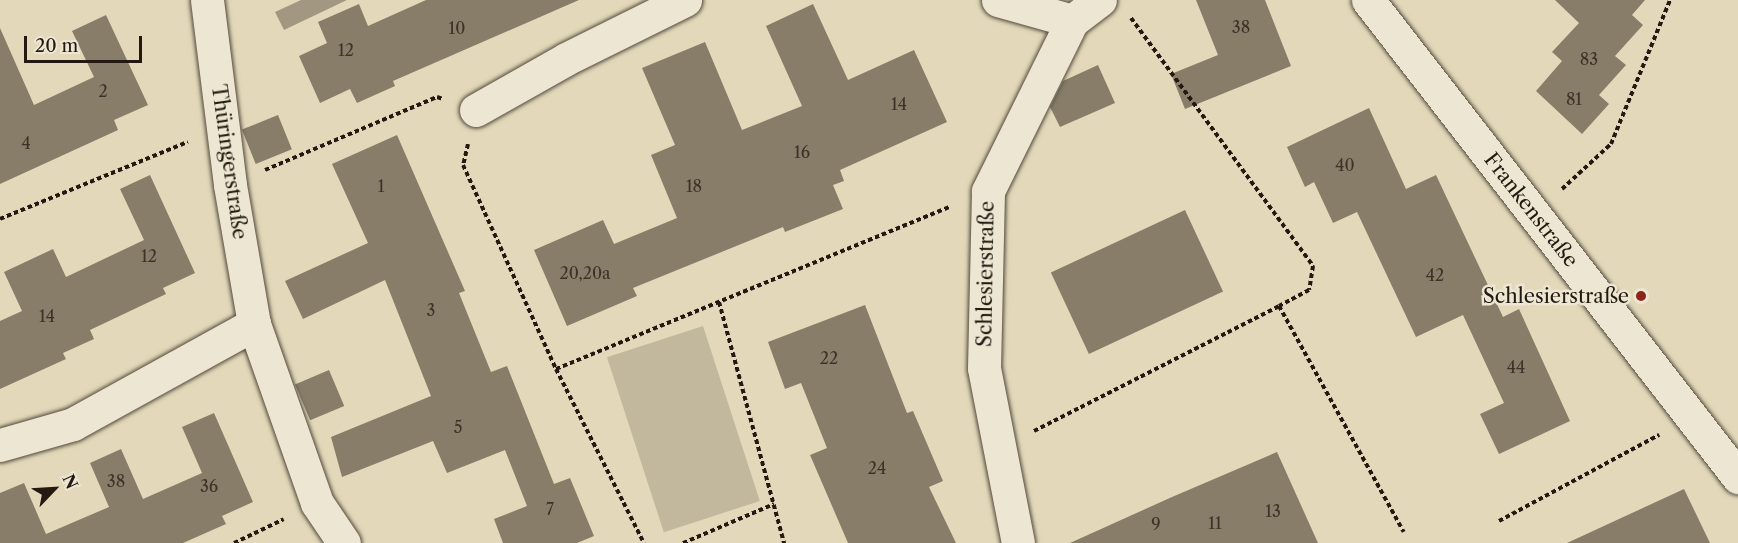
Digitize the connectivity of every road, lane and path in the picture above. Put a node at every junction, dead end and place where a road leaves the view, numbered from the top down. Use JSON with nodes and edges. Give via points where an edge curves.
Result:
{"nodes":[{"id":1,"x":207,"y":0,"type":"edge"},
{"id":2,"x":685,"y":0,"type":"edge"},
{"id":3,"x":998,"y":0,"type":"edge"},
{"id":4,"x":1100,"y":0,"type":"edge"},
{"id":5,"x":1368,"y":0,"type":"edge"},
{"id":6,"x":1670,"y":0,"type":"edge"},
{"id":7,"x":1072,"y":21,"type":"junction"},
{"id":8,"x":1136,"y":24,"type":"dead end"},
{"id":9,"x":476,"y":110,"type":"junction"},
{"id":10,"x":223,"y":128,"type":"junction"},
{"id":11,"x":230,"y":184,"type":"junction"},
{"id":12,"x":987,"y":190,"type":"junction"},
{"id":13,"x":1534,"y":214,"type":"junction"},
{"id":14,"x":0,"y":219,"type":"edge"},
{"id":15,"x":719,"y":302,"type":"junction"},
{"id":16,"x":1279,"y":306,"type":"junction"},
{"id":17,"x":254,"y":324,"type":"junction"},
{"id":18,"x":556,"y":369,"type":"junction"},
{"id":19,"x":1693,"y":417,"type":"junction"},
{"id":20,"x":0,"y":445,"type":"edge"},
{"id":21,"x":1000,"y":449,"type":"junction"},
{"id":22,"x":1738,"y":477,"type":"edge"},
{"id":23,"x":317,"y":503,"type":"junction"},
{"id":24,"x":774,"y":504,"type":"junction"},
{"id":25,"x":1499,"y":521,"type":"dead end"},
{"id":26,"x":1404,"y":531,"type":"dead end"},
{"id":27,"x":234,"y":543,"type":"edge"},
{"id":28,"x":344,"y":543,"type":"edge"},
{"id":29,"x":644,"y":543,"type":"edge"},
{"id":30,"x":683,"y":543,"type":"edge"},
{"id":31,"x":784,"y":543,"type":"edge"},
{"id":32,"x":1018,"y":543,"type":"edge"}],
"edges":[{"from":1,"to":10,"type":"street","name":"Thüringerstraße"},
{"from":2,"to":9,"type":"street","via":[[566,59]]},
{"from":3,"to":7,"type":"street"},
{"from":4,"to":7,"type":"street","name":"Schlesierstraße"},
{"from":5,"to":13,"type":"street","name":"Frankenstraße"},
{"from":6,"to":13,"type":"path","via":[[1611,144]]},
{"from":7,"to":12,"type":"street","name":"Schlesierstraße"},
{"from":8,"to":16,"type":"path","via":[[1313,266],[1309,290]]},
{"from":9,"to":11,"type":"path","via":[[437,97]]},
{"from":9,"to":18,"type":"path","via":[[463,165]]},
{"from":10,"to":11,"type":"street","name":"Thüringerstraße"},
{"from":10,"to":14,"type":"path"},
{"from":11,"to":17,"type":"street","name":"Thüringerstraße"},
{"from":12,"to":15,"type":"path"},
{"from":12,"to":21,"type":"street","name":"Schlesierstraße","via":[[984,368]]},
{"from":13,"to":19,"type":"street","name":"Frankenstraße"},
{"from":15,"to":18,"type":"path"},
{"from":15,"to":24,"type":"path"},
{"from":16,"to":21,"type":"path"},
{"from":16,"to":26,"type":"path"},
{"from":17,"to":20,"type":"street","via":[[73,424]]},
{"from":17,"to":23,"type":"street","name":"Thüringerstraße"},
{"from":18,"to":29,"type":"path"},
{"from":19,"to":22,"type":"street","name":"Frankenstraße"},
{"from":19,"to":25,"type":"path"},
{"from":21,"to":32,"type":"street","name":"Schlesierstraße"},
{"from":23,"to":27,"type":"path"},
{"from":23,"to":28,"type":"street","name":"Thüringerstraße"},
{"from":24,"to":30,"type":"path"},
{"from":24,"to":31,"type":"path"}]}
